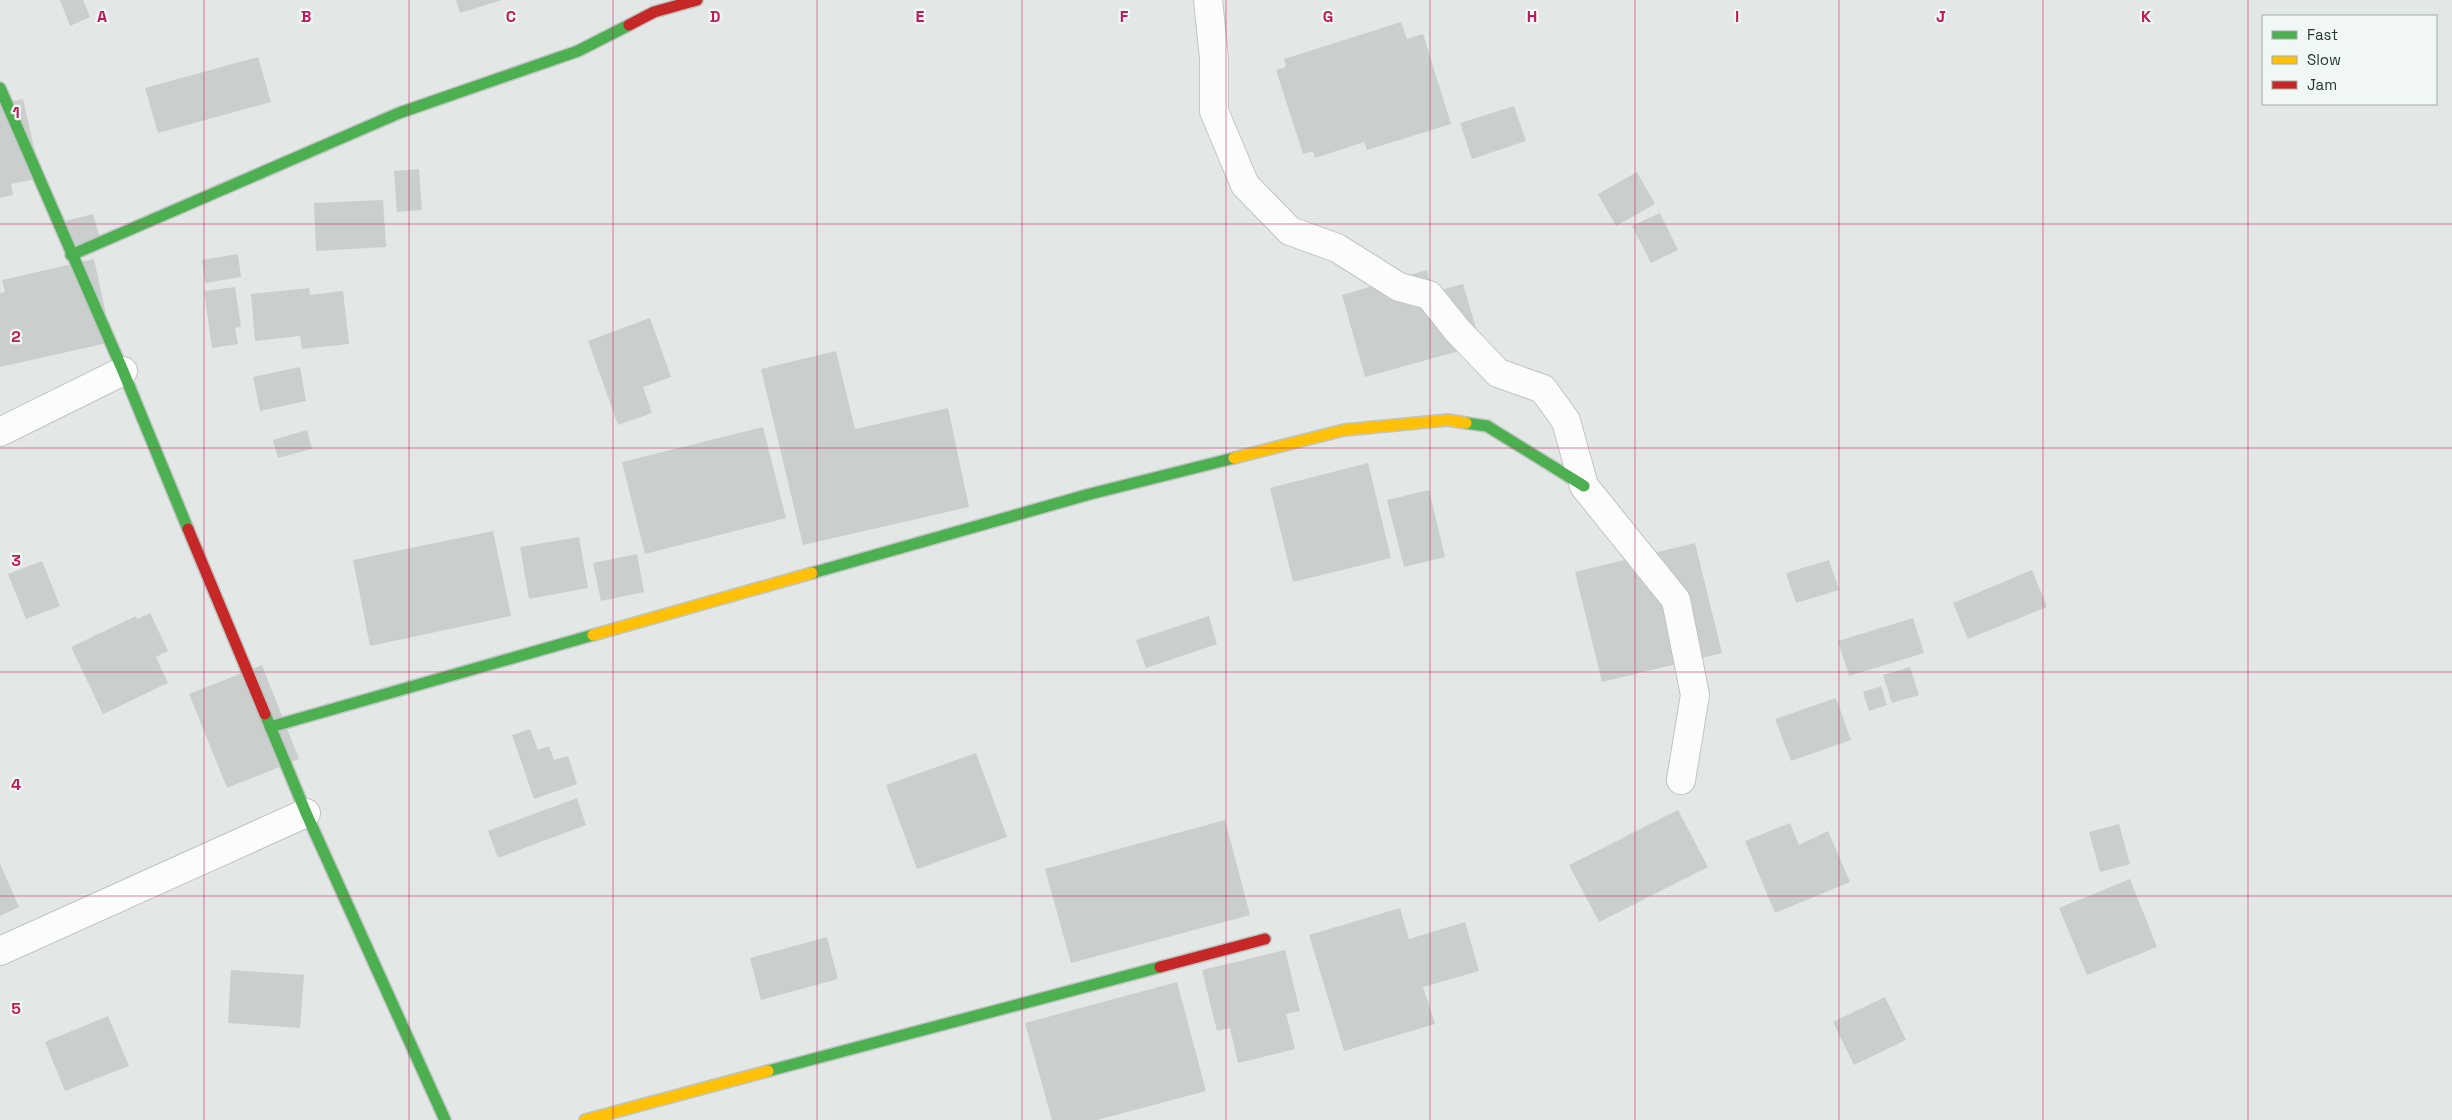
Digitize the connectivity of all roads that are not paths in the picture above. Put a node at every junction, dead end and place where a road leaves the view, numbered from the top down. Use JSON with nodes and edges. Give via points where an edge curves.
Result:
{"nodes":[{"id":1,"x":697,"y":0,"type":"edge"},
{"id":2,"x":1208,"y":0,"type":"edge"},
{"id":3,"x":0,"y":88,"type":"edge"},
{"id":4,"x":70,"y":255,"type":"junction"},
{"id":5,"x":123,"y":371,"type":"junction"},
{"id":6,"x":0,"y":432,"type":"edge"},
{"id":7,"x":1584,"y":486,"type":"junction"},
{"id":8,"x":270,"y":727,"type":"junction"},
{"id":9,"x":1681,"y":780,"type":"dead end"},
{"id":10,"x":306,"y":813,"type":"junction"},
{"id":11,"x":1265,"y":939,"type":"dead end"},
{"id":12,"x":0,"y":951,"type":"edge"},
{"id":13,"x":445,"y":1120,"type":"edge"},
{"id":14,"x":585,"y":1120,"type":"edge"}],
"edges":[{"from":1,"to":4,"type":"street","via":[[654,12],[578,51],[399,113]]},
{"from":2,"to":7,"type":"street","via":[[1214,58],[1214,111],[1245,185],[1290,231],[1336,248],[1399,287],[1429,295],[1498,373],[1543,389],[1566,421]]},
{"from":3,"to":4,"type":"street"},
{"from":4,"to":5,"type":"street"},
{"from":5,"to":6,"type":"street"},
{"from":5,"to":8,"type":"street"},
{"from":7,"to":8,"type":"street","via":[[1487,426],[1448,420],[1344,430],[1090,494]]},
{"from":7,"to":9,"type":"street","via":[[1676,600],[1695,695]]},
{"from":8,"to":10,"type":"street"},
{"from":10,"to":12,"type":"street"},
{"from":10,"to":13,"type":"street"},
{"from":11,"to":14,"type":"street"}]}
